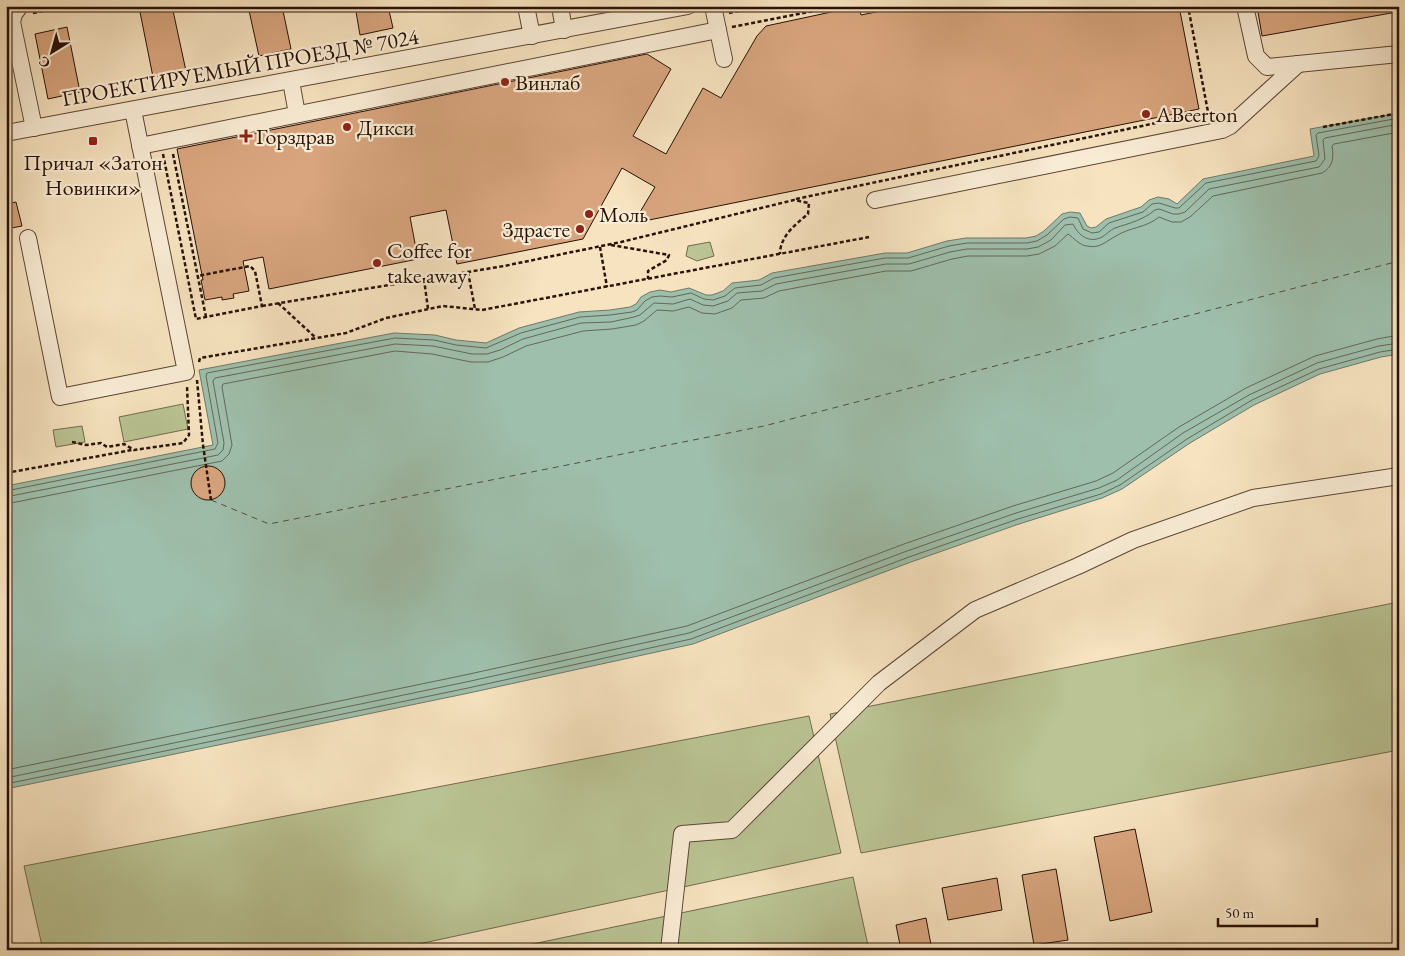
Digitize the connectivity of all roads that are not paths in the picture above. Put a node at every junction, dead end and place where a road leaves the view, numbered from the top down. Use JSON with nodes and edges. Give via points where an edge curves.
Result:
{"nodes":[{"id":1,"x":526,"y":6,"type":"edge"},
{"id":2,"x":560,"y":6,"type":"edge"},
{"id":3,"x":688,"y":6,"type":"edge"},
{"id":4,"x":1245,"y":6,"type":"edge"},
{"id":5,"x":24,"y":10,"type":"edge"},
{"id":6,"x":715,"y":17,"type":"edge"},
{"id":7,"x":564,"y":30,"type":"junction"},
{"id":8,"x":532,"y":36,"type":"junction"},
{"id":9,"x":1399,"y":54,"type":"edge"},
{"id":10,"x":724,"y":60,"type":"dead end"},
{"id":11,"x":1298,"y":64,"type":"junction"},
{"id":12,"x":291,"y":81,"type":"junction"},
{"id":13,"x":133,"y":110,"type":"junction"},
{"id":14,"x":297,"y":114,"type":"junction"},
{"id":15,"x":34,"y":128,"type":"junction"},
{"id":16,"x":6,"y":133,"type":"edge"},
{"id":17,"x":140,"y":146,"type":"junction"},
{"id":18,"x":875,"y":200,"type":"dead end"},
{"id":19,"x":28,"y":238,"type":"dead end"},
{"id":20,"x":1399,"y":476,"type":"edge"},
{"id":21,"x":669,"y":950,"type":"edge"}],
"edges":[{"from":1,"to":8,"type":"street"},
{"from":2,"to":7,"type":"street"},
{"from":3,"to":7,"type":"street","name":"ПРОЕКТИРУЕМЫЙ ПРОЕЗД № 7024"},
{"from":4,"to":11,"type":"street","via":[[1256,56],[1267,67]]},
{"from":5,"to":15,"type":"street","via":[[14,14],[12,22]]},
{"from":6,"to":10,"type":"street"},
{"from":6,"to":14,"type":"street"},
{"from":7,"to":8,"type":"street","name":"ПРОЕКТИРУЕМЫЙ ПРОЕЗД № 7024"},
{"from":8,"to":12,"type":"street","name":"ПРОЕКТИРУЕМЫЙ ПРОЕЗД № 7024"},
{"from":9,"to":11,"type":"street"},
{"from":11,"to":18,"type":"street","via":[[1222,130]]},
{"from":12,"to":13,"type":"street","name":"ПРОЕКТИРУЕМЫЙ ПРОЕЗД № 7024"},
{"from":12,"to":14,"type":"street"},
{"from":13,"to":15,"type":"street","name":"ПРОЕКТИРУЕМЫЙ ПРОЕЗД № 7024"},
{"from":13,"to":17,"type":"street"},
{"from":14,"to":17,"type":"street"},
{"from":15,"to":16,"type":"street","name":"ПРОЕКТИРУЕМЫЙ ПРОЕЗД № 7024"},
{"from":17,"to":19,"type":"street","via":[[194,374],[60,397]]},
{"from":20,"to":21,"type":"street","via":[[1253,498],[1133,540],[975,610],[879,683],[732,830],[682,834]]}]}
